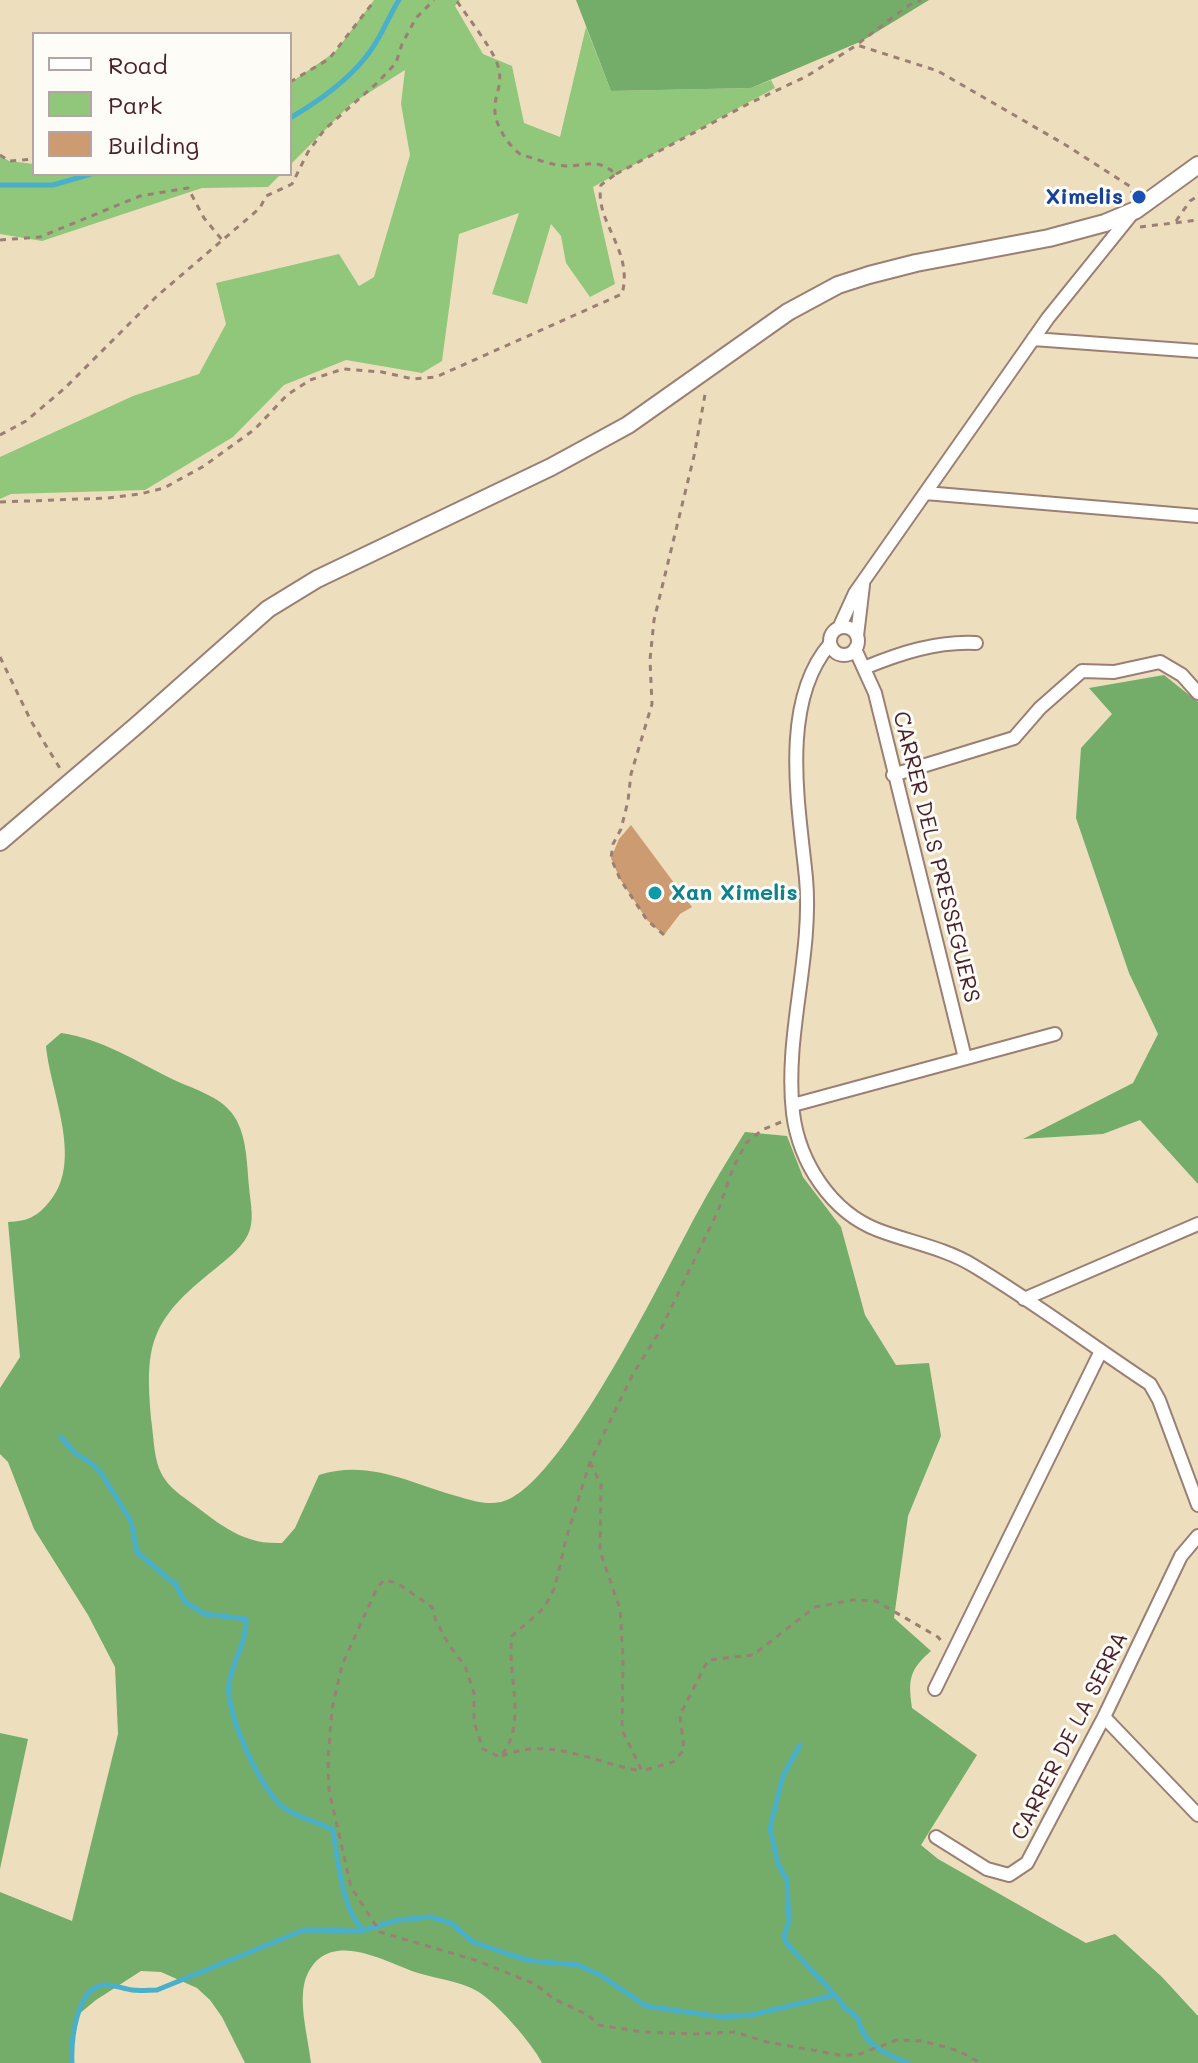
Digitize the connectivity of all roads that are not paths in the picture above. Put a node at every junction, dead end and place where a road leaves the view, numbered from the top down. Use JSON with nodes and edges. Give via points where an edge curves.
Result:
{"nodes":[{"id":1,"x":1198,"y":165,"type":"edge"},
{"id":2,"x":1136,"y":210,"type":"junction"},
{"id":3,"x":1033,"y":339,"type":"junction"},
{"id":4,"x":1198,"y":351,"type":"edge"},
{"id":5,"x":925,"y":493,"type":"junction"},
{"id":6,"x":1198,"y":516,"type":"edge"},
{"id":7,"x":863,"y":585,"type":"junction"},
{"id":8,"x":839,"y":628,"type":"junction"},
{"id":9,"x":976,"y":643,"type":"dead end"},
{"id":10,"x":830,"y":644,"type":"junction"},
{"id":11,"x":850,"y":649,"type":"junction"},
{"id":12,"x":864,"y":668,"type":"junction"},
{"id":13,"x":808,"y":681,"type":"junction"},
{"id":14,"x":1198,"y":693,"type":"edge"},
{"id":15,"x":893,"y":775,"type":"junction"},
{"id":16,"x":0,"y":842,"type":"edge"},
{"id":17,"x":1055,"y":1034,"type":"dead end"},
{"id":18,"x":965,"y":1058,"type":"junction"},
{"id":19,"x":793,"y":1111,"type":"junction"},
{"id":20,"x":1198,"y":1224,"type":"edge"},
{"id":21,"x":1024,"y":1299,"type":"junction"},
{"id":22,"x":1101,"y":1351,"type":"junction"},
{"id":23,"x":1198,"y":1505,"type":"edge"},
{"id":24,"x":1198,"y":1536,"type":"edge"},
{"id":25,"x":935,"y":1689,"type":"dead end"},
{"id":26,"x":1104,"y":1717,"type":"junction"},
{"id":27,"x":1198,"y":1815,"type":"edge"},
{"id":28,"x":936,"y":1837,"type":"dead end"}],
"edges":[{"from":1,"to":2,"type":"street"},
{"from":2,"to":3,"type":"street"},
{"from":2,"to":16,"type":"street","via":[[1049,238],[916,263],[838,285],[788,312],[628,425],[317,579],[268,609]]},
{"from":3,"to":4,"type":"street"},
{"from":3,"to":5,"type":"street"},
{"from":5,"to":6,"type":"street"},
{"from":5,"to":7,"type":"street"},
{"from":7,"to":8,"type":"street"},
{"from":7,"to":11,"type":"street"},
{"from":8,"to":10,"type":"street"},
{"from":8,"to":11,"type":"street","via":[[852,629]]},
{"from":9,"to":12,"type":"street","via":[[949,642]]},
{"from":10,"to":11,"type":"street","via":[[834,651]]},
{"from":10,"to":13,"type":"street"},
{"from":11,"to":12,"type":"street"},
{"from":11,"to":13,"type":"street"},
{"from":12,"to":15,"type":"street","name":"CARRER DELS PRESSEGUERS","via":[[875,693]]},
{"from":13,"to":19,"type":"street","via":[[796,733],[807,896]]},
{"from":14,"to":15,"type":"street","via":[[1160,662],[1114,672],[1082,671],[1014,738]]},
{"from":15,"to":18,"type":"street","name":"CARRER DELS PRESSEGUERS"},
{"from":17,"to":18,"type":"street"},
{"from":18,"to":19,"type":"street"},
{"from":19,"to":21,"type":"street","via":[[817,1180],[850,1215],[971,1264]]},
{"from":20,"to":21,"type":"street"},
{"from":21,"to":22,"type":"street"},
{"from":22,"to":23,"type":"street","via":[[1150,1384]]},
{"from":22,"to":25,"type":"street"},
{"from":24,"to":26,"type":"street","name":"CARRER DE LA SERRA","via":[[1181,1556]]},
{"from":26,"to":27,"type":"street"},
{"from":26,"to":28,"type":"street","name":"CARRER DE LA SERRA","via":[[1027,1863],[1009,1875],[987,1869]]}]}
